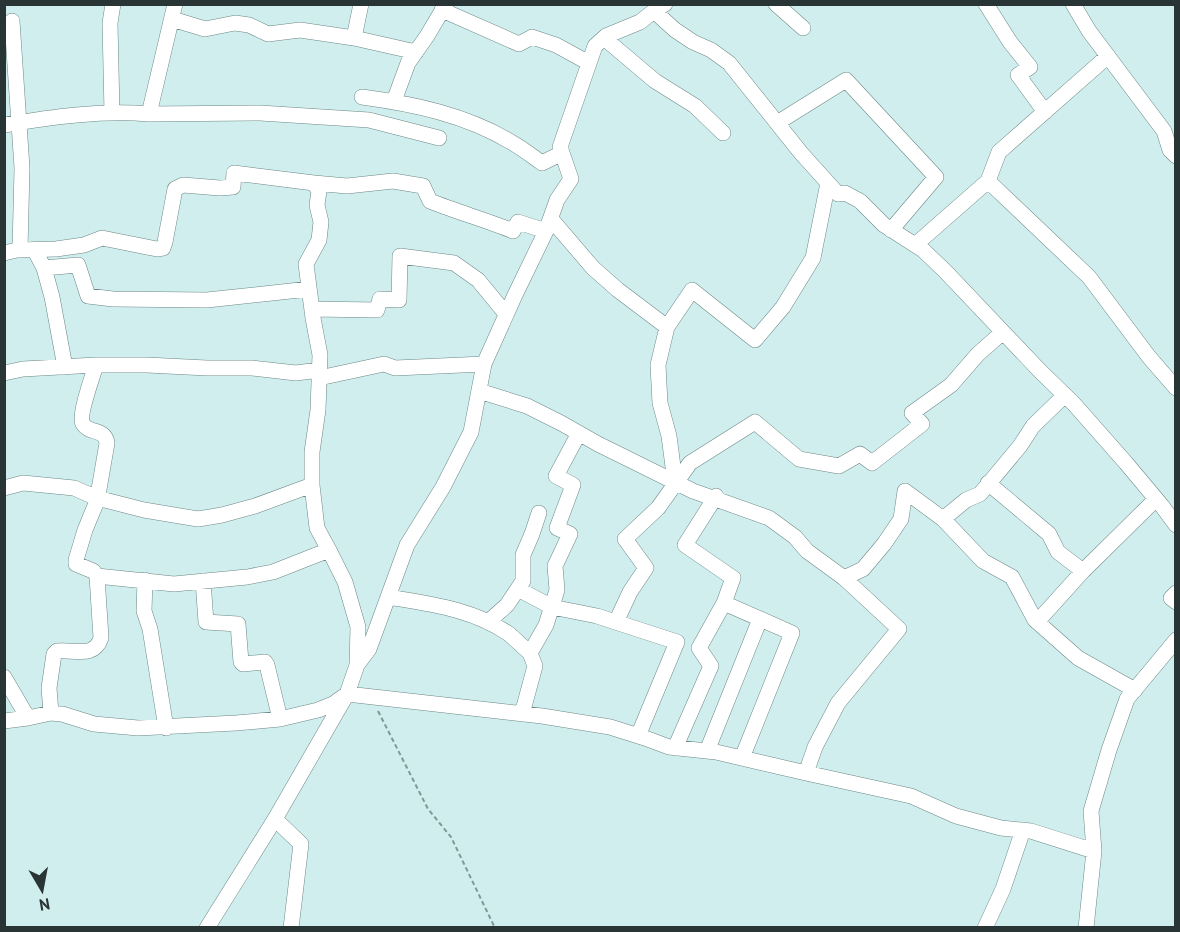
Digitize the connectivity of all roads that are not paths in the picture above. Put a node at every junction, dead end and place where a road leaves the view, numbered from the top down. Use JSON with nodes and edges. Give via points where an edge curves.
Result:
{"nodes":[{"id":1,"x":113,"y":4,"type":"edge"},
{"id":2,"x":361,"y":4,"type":"edge"},
{"id":3,"x":776,"y":4,"type":"edge"},
{"id":4,"x":987,"y":4,"type":"edge"},
{"id":5,"x":1073,"y":4,"type":"edge"},
{"id":6,"x":444,"y":7,"type":"edge"},
{"id":7,"x":660,"y":7,"type":"edge"},
{"id":8,"x":174,"y":11,"type":"edge"},
{"id":9,"x":12,"y":21,"type":"dead end"},
{"id":10,"x":802,"y":28,"type":"dead end"},
{"id":11,"x":604,"y":38,"type":"junction"},
{"id":12,"x":354,"y":39,"type":"junction"},
{"id":13,"x":416,"y":52,"type":"junction"},
{"id":14,"x":1108,"y":56,"type":"junction"},
{"id":15,"x":589,"y":63,"type":"junction"},
{"id":16,"x":362,"y":97,"type":"dead end"},
{"id":17,"x":394,"y":101,"type":"junction"},
{"id":18,"x":1045,"y":112,"type":"junction"},
{"id":19,"x":112,"y":113,"type":"junction"},
{"id":20,"x":149,"y":114,"type":"junction"},
{"id":21,"x":777,"y":123,"type":"junction"},
{"id":22,"x":12,"y":124,"type":"edge"},
{"id":23,"x":723,"y":133,"type":"dead end"},
{"id":24,"x":439,"y":138,"type":"dead end"},
{"id":25,"x":562,"y":153,"type":"junction"},
{"id":26,"x":1176,"y":156,"type":"edge"},
{"id":27,"x":988,"y":181,"type":"junction"},
{"id":28,"x":314,"y":183,"type":"junction"},
{"id":29,"x":828,"y":183,"type":"junction"},
{"id":30,"x":549,"y":225,"type":"junction"},
{"id":31,"x":891,"y":230,"type":"junction"},
{"id":32,"x":915,"y":245,"type":"junction"},
{"id":33,"x":20,"y":251,"type":"edge"},
{"id":34,"x":44,"y":268,"type":"junction"},
{"id":35,"x":309,"y":289,"type":"junction"},
{"id":36,"x":312,"y":309,"type":"junction"},
{"id":37,"x":506,"y":314,"type":"junction"},
{"id":38,"x":667,"y":327,"type":"junction"},
{"id":39,"x":1003,"y":332,"type":"junction"},
{"id":40,"x":484,"y":364,"type":"junction"},
{"id":41,"x":96,"y":365,"type":"junction"},
{"id":42,"x":65,"y":367,"type":"junction"},
{"id":43,"x":4,"y":373,"type":"edge"},
{"id":44,"x":319,"y":374,"type":"junction"},
{"id":45,"x":1176,"y":388,"type":"edge"},
{"id":46,"x":479,"y":391,"type":"junction"},
{"id":47,"x":1065,"y":395,"type":"junction"},
{"id":48,"x":579,"y":433,"type":"junction"},
{"id":49,"x":675,"y":482,"type":"junction"},
{"id":50,"x":988,"y":483,"type":"junction"},
{"id":51,"x":312,"y":485,"type":"junction"},
{"id":52,"x":4,"y":488,"type":"edge"},
{"id":53,"x":97,"y":498,"type":"junction"},
{"id":54,"x":715,"y":498,"type":"junction"},
{"id":55,"x":1156,"y":498,"type":"junction"},
{"id":56,"x":539,"y":513,"type":"dead end"},
{"id":57,"x":943,"y":519,"type":"junction"},
{"id":58,"x":1176,"y":525,"type":"edge"},
{"id":59,"x":329,"y":550,"type":"junction"},
{"id":60,"x":1083,"y":571,"type":"junction"},
{"id":61,"x":96,"y":576,"type":"junction"},
{"id":62,"x":844,"y":578,"type":"junction"},
{"id":63,"x":145,"y":580,"type":"junction"},
{"id":64,"x":203,"y":581,"type":"junction"},
{"id":65,"x":518,"y":589,"type":"junction"},
{"id":66,"x":1176,"y":593,"type":"edge"},
{"id":67,"x":388,"y":597,"type":"junction"},
{"id":68,"x":1176,"y":602,"type":"edge"},
{"id":69,"x":724,"y":603,"type":"junction"},
{"id":70,"x":552,"y":607,"type":"junction"},
{"id":71,"x":760,"y":619,"type":"junction"},
{"id":72,"x":488,"y":622,"type":"junction"},
{"id":73,"x":616,"y":622,"type":"junction"},
{"id":74,"x":1037,"y":622,"type":"junction"},
{"id":75,"x":1176,"y":640,"type":"edge"},
{"id":76,"x":530,"y":653,"type":"junction"},
{"id":77,"x":357,"y":665,"type":"junction"},
{"id":78,"x":4,"y":677,"type":"edge"},
{"id":79,"x":1135,"y":690,"type":"junction"},
{"id":80,"x":347,"y":694,"type":"junction"},
{"id":81,"x":51,"y":713,"type":"junction"},
{"id":82,"x":522,"y":714,"type":"junction"},
{"id":83,"x":28,"y":718,"type":"junction"},
{"id":84,"x":280,"y":719,"type":"junction"},
{"id":85,"x":4,"y":721,"type":"edge"},
{"id":86,"x":166,"y":728,"type":"junction"},
{"id":87,"x":638,"y":735,"type":"junction"},
{"id":88,"x":675,"y":747,"type":"junction"},
{"id":89,"x":707,"y":751,"type":"junction"},
{"id":90,"x":742,"y":758,"type":"junction"},
{"id":91,"x":806,"y":773,"type":"junction"},
{"id":92,"x":275,"y":819,"type":"junction"},
{"id":93,"x":1023,"y":830,"type":"junction"},
{"id":94,"x":1094,"y":851,"type":"junction"},
{"id":95,"x":207,"y":927,"type":"edge"},
{"id":96,"x":291,"y":927,"type":"edge"},
{"id":97,"x":985,"y":927,"type":"edge"},
{"id":98,"x":1086,"y":927,"type":"edge"}],
"edges":[{"from":1,"to":19,"type":"street"},
{"from":2,"to":12,"type":"street"},
{"from":3,"to":10,"type":"street"},
{"from":4,"to":18,"type":"street","via":[[1030,67],[1018,75]]},
{"from":5,"to":14,"type":"street"},
{"from":6,"to":13,"type":"street"},
{"from":6,"to":15,"type":"street","via":[[519,44],[532,37]]},
{"from":7,"to":11,"type":"street","via":[[640,22]]},
{"from":7,"to":21,"type":"street","via":[[675,30],[729,63]]},
{"from":8,"to":12,"type":"street","via":[[205,29],[235,23],[268,34],[300,30]]},
{"from":8,"to":20,"type":"street"},
{"from":9,"to":22,"type":"street"},
{"from":11,"to":15,"type":"street","via":[[595,46]]},
{"from":11,"to":23,"type":"street","via":[[655,81],[695,106]]},
{"from":12,"to":13,"type":"street"},
{"from":13,"to":17,"type":"street"},
{"from":14,"to":18,"type":"street"},
{"from":14,"to":26,"type":"street","via":[[1164,131]]},
{"from":15,"to":25,"type":"street","via":[[560,147]]},
{"from":16,"to":17,"type":"street"},
{"from":17,"to":25,"type":"street","via":[[478,125],[542,163]]},
{"from":18,"to":27,"type":"street","via":[[999,152]]},
{"from":19,"to":20,"type":"street"},
{"from":19,"to":22,"type":"street","via":[[63,115]]},
{"from":20,"to":24,"type":"street","via":[[260,113],[369,120]]},
{"from":21,"to":29,"type":"street"},
{"from":21,"to":31,"type":"street","via":[[846,80],[936,177]]},
{"from":22,"to":33,"type":"street","via":[[22,168]]},
{"from":25,"to":30,"type":"street","via":[[571,179],[557,200]]},
{"from":27,"to":32,"type":"street"},
{"from":27,"to":45,"type":"street","via":[[1089,277]]},
{"from":28,"to":30,"type":"street","via":[[347,186],[393,181],[423,186],[430,201],[513,231],[518,222]]},
{"from":28,"to":33,"type":"street","via":[[234,173],[233,187],[179,186],[175,189],[163,248],[102,238],[84,245]]},
{"from":28,"to":35,"type":"street","via":[[319,191],[321,222],[319,240],[306,264]]},
{"from":29,"to":31,"type":"street","via":[[838,194],[860,201]]},
{"from":29,"to":38,"type":"street","via":[[813,258],[783,307],[755,340],[692,290]]},
{"from":30,"to":37,"type":"street"},
{"from":30,"to":38,"type":"street","via":[[618,290]]},
{"from":31,"to":32,"type":"street"},
{"from":32,"to":39,"type":"street"},
{"from":33,"to":34,"type":"street"},
{"from":34,"to":35,"type":"street","via":[[78,265],[88,296],[113,299],[207,300]]},
{"from":34,"to":42,"type":"street"},
{"from":35,"to":36,"type":"street"},
{"from":36,"to":37,"type":"street","via":[[377,310],[380,299],[399,300],[399,256],[454,263],[478,280]]},
{"from":36,"to":44,"type":"street","via":[[320,355]]},
{"from":37,"to":40,"type":"street"},
{"from":38,"to":49,"type":"street","via":[[658,365],[660,403]]},
{"from":39,"to":47,"type":"street"},
{"from":39,"to":49,"type":"street","via":[[951,385],[912,413],[922,424],[872,463],[860,454],[839,466],[799,459],[755,422],[690,463]]},
{"from":40,"to":44,"type":"street","via":[[395,368],[384,364]]},
{"from":40,"to":46,"type":"street"},
{"from":41,"to":42,"type":"street"},
{"from":41,"to":44,"type":"street","via":[[252,368]]},
{"from":41,"to":53,"type":"street","via":[[81,418],[84,426],[106,438]]},
{"from":42,"to":43,"type":"street"},
{"from":44,"to":51,"type":"street"},
{"from":46,"to":48,"type":"street","via":[[527,406]]},
{"from":46,"to":67,"type":"street","via":[[471,432],[443,487],[406,545]]},
{"from":47,"to":50,"type":"street","via":[[1033,426]]},
{"from":47,"to":55,"type":"street"},
{"from":48,"to":49,"type":"street"},
{"from":48,"to":70,"type":"street","via":[[556,476],[573,485],[557,528],[570,534],[555,566],[557,590]]},
{"from":49,"to":54,"type":"street"},
{"from":49,"to":73,"type":"street","via":[[657,508],[625,538],[646,568]]},
{"from":50,"to":57,"type":"street","via":[[980,494]]},
{"from":50,"to":60,"type":"street","via":[[1048,534],[1058,552]]},
{"from":51,"to":53,"type":"street","via":[[255,506],[198,519]]},
{"from":51,"to":59,"type":"street","via":[[317,528]]},
{"from":52,"to":53,"type":"street","via":[[23,483],[74,488]]},
{"from":53,"to":61,"type":"street","via":[[76,560],[76,564]]},
{"from":54,"to":62,"type":"street","via":[[769,518]]},
{"from":54,"to":69,"type":"street","via":[[685,545],[733,578]]},
{"from":55,"to":58,"type":"street"},
{"from":55,"to":60,"type":"street"},
{"from":56,"to":65,"type":"street","via":[[523,555],[523,581]]},
{"from":57,"to":62,"type":"street","via":[[905,491],[901,519],[884,544],[863,569]]},
{"from":57,"to":74,"type":"street","via":[[983,561],[1012,577]]},
{"from":59,"to":64,"type":"street","via":[[273,572]]},
{"from":59,"to":77,"type":"street","via":[[345,582],[358,627]]},
{"from":60,"to":74,"type":"street"},
{"from":61,"to":63,"type":"street"},
{"from":61,"to":81,"type":"street","via":[[100,642],[93,650],[61,650],[54,654],[49,688]]},
{"from":62,"to":91,"type":"street","via":[[899,629],[838,703]]},
{"from":63,"to":64,"type":"street","via":[[174,584]]},
{"from":63,"to":86,"type":"street","via":[[144,611]]},
{"from":64,"to":84,"type":"street","via":[[206,622],[238,624],[241,662],[265,662]]},
{"from":65,"to":70,"type":"street"},
{"from":65,"to":72,"type":"street"},
{"from":66,"to":68,"type":"street","via":[[1171,598]]},
{"from":67,"to":72,"type":"street","via":[[449,607]]},
{"from":67,"to":77,"type":"street","via":[[369,649]]},
{"from":69,"to":71,"type":"street"},
{"from":69,"to":88,"type":"street","via":[[699,648],[711,666]]},
{"from":70,"to":73,"type":"street"},
{"from":70,"to":76,"type":"street"},
{"from":71,"to":89,"type":"street"},
{"from":71,"to":90,"type":"street","via":[[792,633]]},
{"from":72,"to":76,"type":"street"},
{"from":73,"to":87,"type":"street","via":[[677,642]]},
{"from":74,"to":79,"type":"street","via":[[1078,658]]},
{"from":75,"to":79,"type":"street"},
{"from":76,"to":82,"type":"street","via":[[535,666]]},
{"from":77,"to":80,"type":"street"},
{"from":78,"to":83,"type":"street"},
{"from":79,"to":94,"type":"street","via":[[1127,699],[1091,811]]},
{"from":80,"to":82,"type":"street"},
{"from":80,"to":84,"type":"street","via":[[318,710]]},
{"from":80,"to":92,"type":"street"},
{"from":81,"to":83,"type":"street"},
{"from":81,"to":86,"type":"street","via":[[94,724]]},
{"from":82,"to":87,"type":"street"},
{"from":83,"to":85,"type":"street"},
{"from":84,"to":86,"type":"street"},
{"from":87,"to":88,"type":"street"},
{"from":88,"to":89,"type":"street"},
{"from":89,"to":90,"type":"street"},
{"from":90,"to":91,"type":"street"},
{"from":91,"to":93,"type":"street","via":[[911,796],[956,816]]},
{"from":92,"to":95,"type":"street"},
{"from":92,"to":96,"type":"street","via":[[301,844]]},
{"from":93,"to":94,"type":"street"},
{"from":93,"to":97,"type":"street"},
{"from":94,"to":98,"type":"street"}]}
